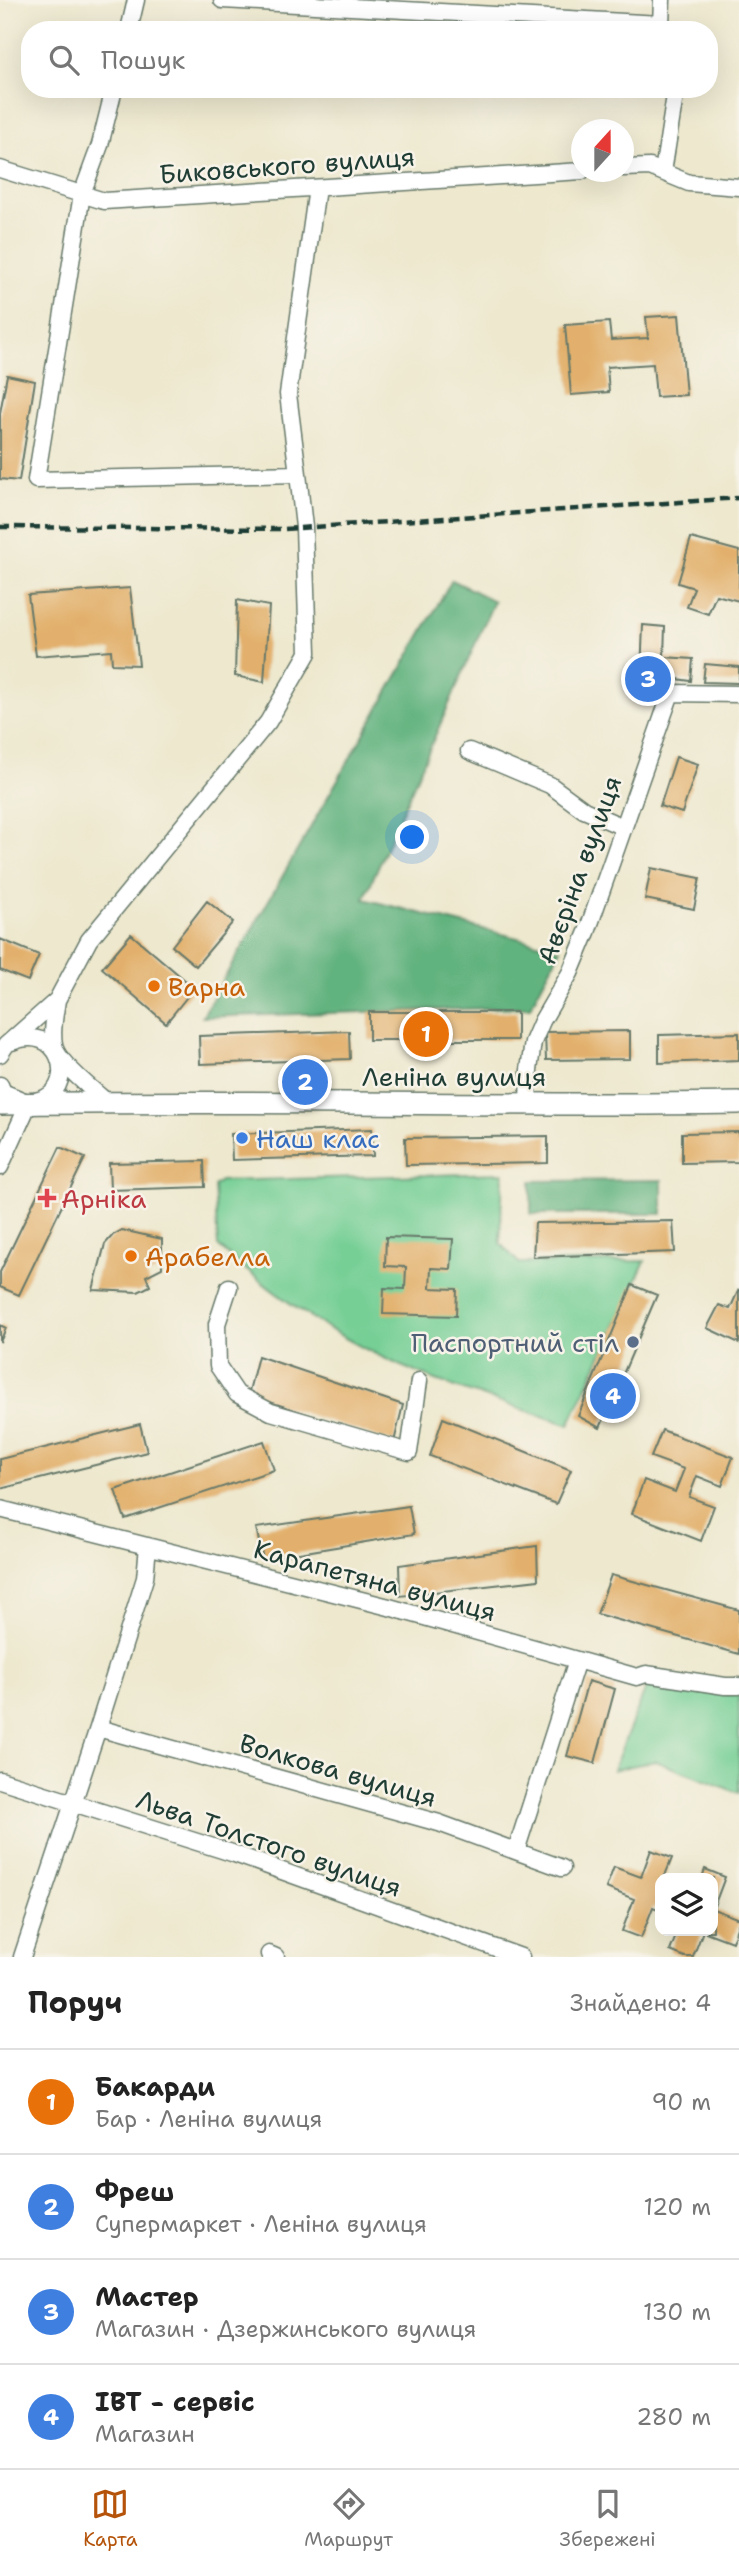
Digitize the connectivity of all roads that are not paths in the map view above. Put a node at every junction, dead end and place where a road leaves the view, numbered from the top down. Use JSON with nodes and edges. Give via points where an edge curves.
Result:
{"nodes":[{"id":1,"x":136,"y":0,"type":"edge"},
{"id":2,"x":222,"y":0,"type":"edge"},
{"id":3,"x":662,"y":0,"type":"edge"},
{"id":4,"x":131,"y":21,"type":"edge"},
{"id":5,"x":566,"y":21,"type":"edge"},
{"id":6,"x":664,"y":21,"type":"edge"},
{"id":7,"x":112,"y":98,"type":"edge"},
{"id":8,"x":675,"y":98,"type":"edge"},
{"id":9,"x":634,"y":168,"type":"edge"},
{"id":10,"x":0,"y":169,"type":"edge"},
{"id":11,"x":571,"y":172,"type":"edge"},
{"id":12,"x":663,"y":172,"type":"junction"},
{"id":13,"x":739,"y":187,"type":"edge"},
{"id":14,"x":317,"y":188,"type":"junction"},
{"id":15,"x":82,"y":194,"type":"junction"},
{"id":16,"x":298,"y":474,"type":"junction"},
{"id":17,"x":739,"y":694,"type":"edge"},
{"id":18,"x":469,"y":751,"type":"dead end"},
{"id":19,"x":623,"y":827,"type":"junction"},
{"id":20,"x":57,"y":1000,"type":"junction"},
{"id":21,"x":56,"y":1051,"type":"junction"},
{"id":22,"x":2,"y":1053,"type":"edge"},
{"id":23,"x":0,"y":1085,"type":"edge"},
{"id":24,"x":108,"y":1102,"type":"junction"},
{"id":25,"x":30,"y":1103,"type":"junction"},
{"id":26,"x":739,"y":1103,"type":"edge"},
{"id":27,"x":0,"y":1104,"type":"edge"},
{"id":28,"x":528,"y":1104,"type":"junction"},
{"id":29,"x":0,"y":1167,"type":"edge"},
{"id":30,"x":229,"y":1287,"type":"dead end"},
{"id":31,"x":419,"y":1381,"type":"dead end"},
{"id":32,"x":0,"y":1509,"type":"edge"},
{"id":33,"x":148,"y":1546,"type":"junction"},
{"id":34,"x":577,"y":1660,"type":"junction"},
{"id":35,"x":739,"y":1686,"type":"edge"},
{"id":36,"x":98,"y":1728,"type":"junction"},
{"id":37,"x":0,"y":1780,"type":"edge"},
{"id":38,"x":73,"y":1804,"type":"junction"},
{"id":39,"x":516,"y":1851,"type":"junction"},
{"id":40,"x":562,"y":1868,"type":"dead end"},
{"id":41,"x":22,"y":1957,"type":"edge"},
{"id":42,"x":521,"y":1957,"type":"edge"}],
"edges":[{"from":1,"to":4,"type":"street"},
{"from":2,"to":5,"type":"street"},
{"from":3,"to":6,"type":"street"},
{"from":7,"to":15,"type":"street"},
{"from":8,"to":12,"type":"street"},
{"from":9,"to":12,"type":"street"},
{"from":10,"to":15,"type":"street","name":"Биковського вулиця"},
{"from":11,"to":14,"type":"street","name":"Биковського вулиця"},
{"from":12,"to":13,"type":"street","via":[[689,183]]},
{"from":14,"to":15,"type":"street","name":"Биковського вулиця","via":[[104,201]]},
{"from":14,"to":16,"type":"street","via":[[288,394]]},
{"from":15,"to":16,"type":"street","via":[[36,480]]},
{"from":16,"to":20,"type":"street","via":[[308,653],[268,722],[89,940]]},
{"from":17,"to":19,"type":"street","name":"Авєріна вулиця","via":[[671,693]]},
{"from":18,"to":19,"type":"street","via":[[550,785],[584,810]]},
{"from":19,"to":28,"type":"street","name":"Авєріна вулиця","via":[[583,942],[533,1042]]},
{"from":20,"to":21,"type":"street"},
{"from":20,"to":22,"type":"street"},
{"from":21,"to":22,"type":"street","via":[[44,1040],[26,1036]]},
{"from":21,"to":24,"type":"street"},
{"from":21,"to":25,"type":"street","via":[[62,1068],[59,1084],[47,1097]]},
{"from":23,"to":25,"type":"street","via":[[4,1092]]},
{"from":24,"to":25,"type":"main road","name":"Леніна вулиця"},
{"from":24,"to":28,"type":"main road","name":"Леніна вулиця"},
{"from":25,"to":27,"type":"main road","name":"Леніна вулиця"},
{"from":25,"to":29,"type":"street"},
{"from":26,"to":28,"type":"main road","name":"Леніна вулиця"},
{"from":30,"to":31,"type":"street","via":[[217,1324],[218,1366],[237,1394],[271,1412],[409,1452]]},
{"from":32,"to":33,"type":"street","name":"Карапетяна вулиця"},
{"from":33,"to":34,"type":"street","name":"Карапетяна вулиця"},
{"from":33,"to":36,"type":"street","via":[[145,1578]]},
{"from":34,"to":35,"type":"street","name":"Карапетяна вулиця","via":[[637,1676]]},
{"from":34,"to":39,"type":"street"},
{"from":36,"to":38,"type":"street"},
{"from":36,"to":39,"type":"street","name":"Волкова вулиця","via":[[439,1823]]},
{"from":37,"to":38,"type":"street","name":"Льва Толстого вулиця"},
{"from":38,"to":41,"type":"street"},
{"from":38,"to":42,"type":"street","name":"Льва Толстого вулиця","via":[[232,1853]]},
{"from":39,"to":40,"type":"street","name":"Волкова вулиця"}]}
